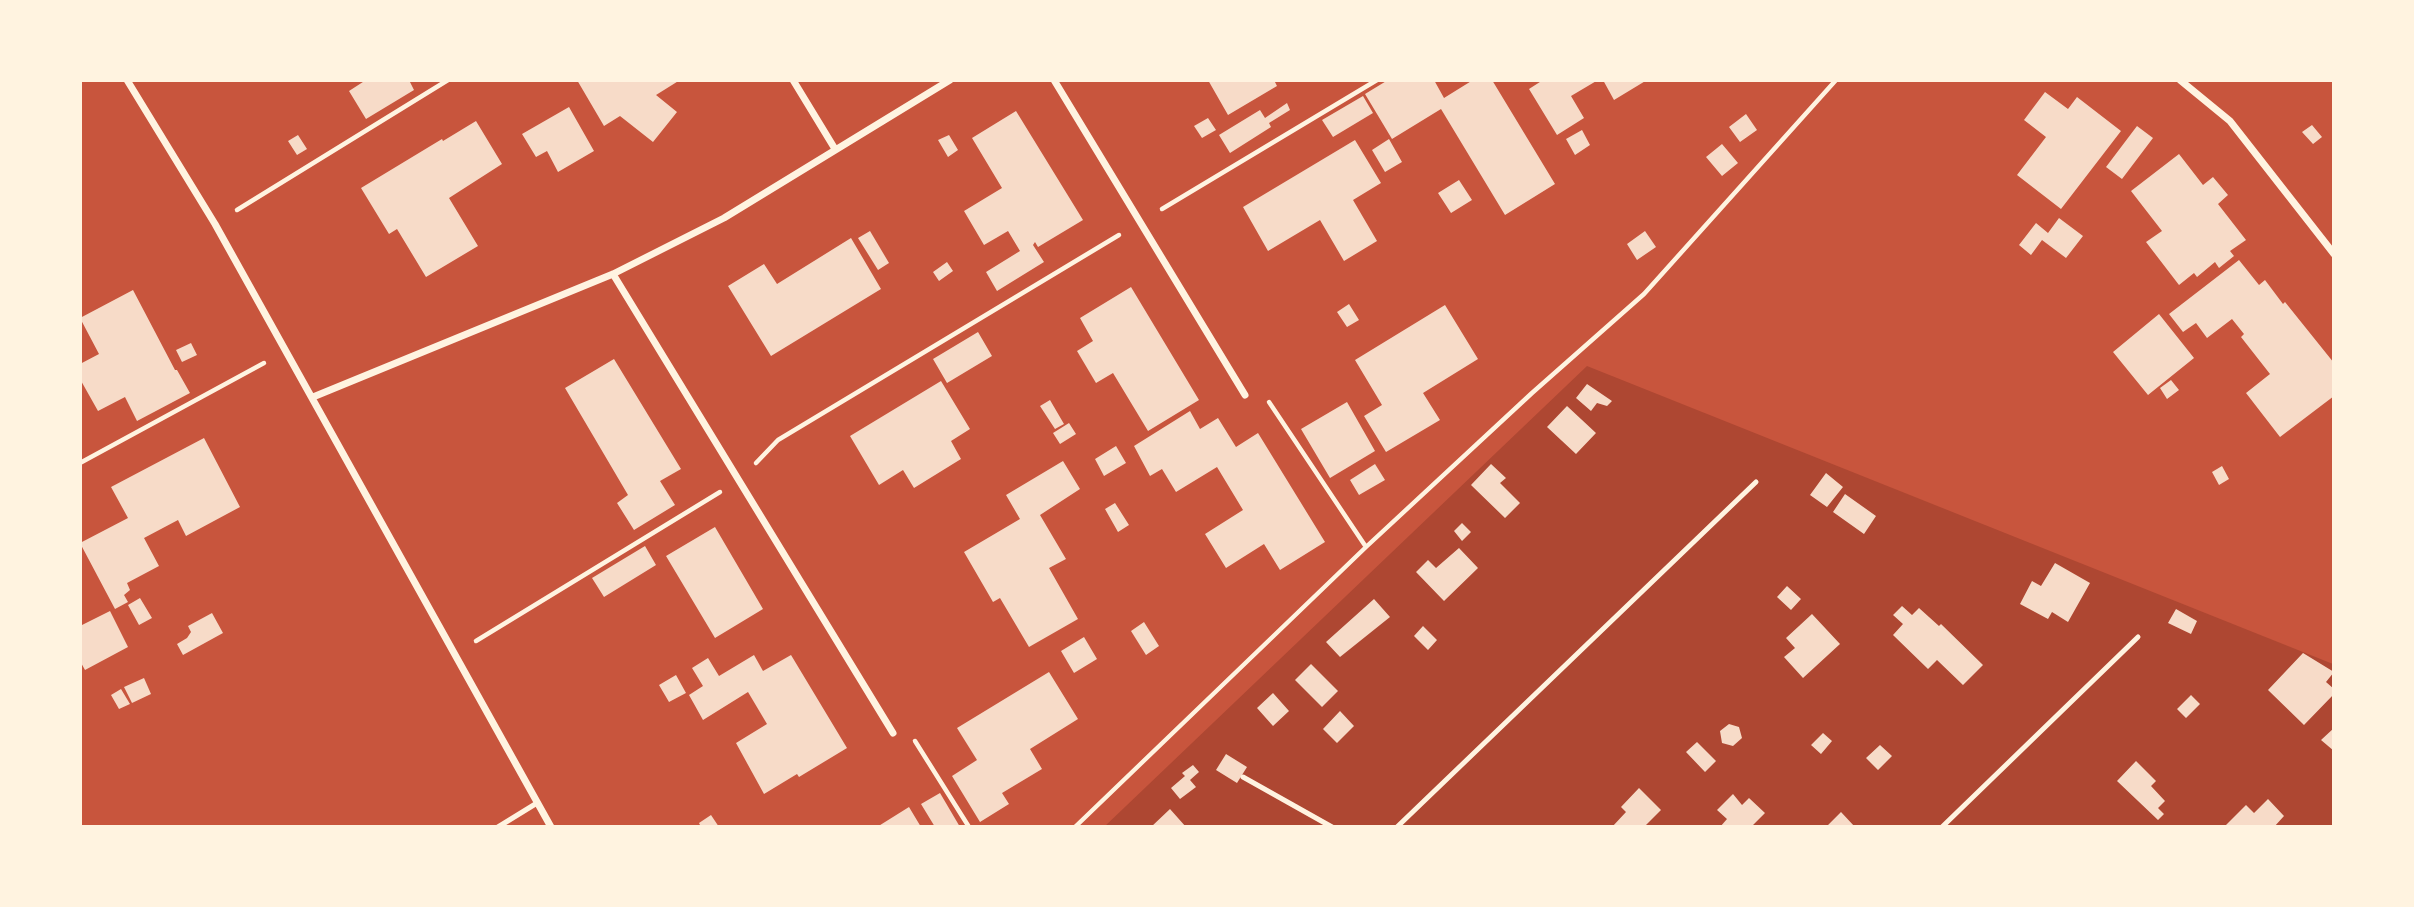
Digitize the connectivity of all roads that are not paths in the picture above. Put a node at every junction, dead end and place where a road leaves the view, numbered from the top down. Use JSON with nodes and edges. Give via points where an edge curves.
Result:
{"nodes":[{"id":1,"x":127,"y":80,"type":"edge"},
{"id":2,"x":793,"y":80,"type":"edge"},
{"id":3,"x":950,"y":80,"type":"edge"},
{"id":4,"x":1054,"y":80,"type":"edge"},
{"id":5,"x":2180,"y":80,"type":"edge"},
{"id":6,"x":835,"y":149,"type":"junction"},
{"id":7,"x":2333,"y":254,"type":"edge"},
{"id":8,"x":613,"y":274,"type":"junction"},
{"id":9,"x":1245,"y":395,"type":"road end"},
{"id":10,"x":313,"y":397,"type":"junction"},
{"id":11,"x":1756,"y":482,"type":"dead end"},
{"id":12,"x":2138,"y":637,"type":"dead end"},
{"id":13,"x":893,"y":733,"type":"road end"},
{"id":14,"x":1243,"y":777,"type":"dead end"},
{"id":15,"x":537,"y":803,"type":"junction"},
{"id":16,"x":498,"y":827,"type":"edge"},
{"id":17,"x":551,"y":827,"type":"edge"},
{"id":18,"x":1332,"y":827,"type":"edge"},
{"id":19,"x":1397,"y":827,"type":"edge"},
{"id":20,"x":1942,"y":827,"type":"edge"}],
"edges":[{"from":1,"to":10,"type":"street"},
{"from":2,"to":6,"type":"street"},
{"from":3,"to":6,"type":"street"},
{"from":4,"to":9,"type":"street"},
{"from":5,"to":7,"type":"street","via":[[2230,121]]},
{"from":6,"to":8,"type":"street","via":[[724,218]]},
{"from":8,"to":10,"type":"street"},
{"from":8,"to":13,"type":"street"},
{"from":10,"to":15,"type":"street"},
{"from":11,"to":19,"type":"lane"},
{"from":12,"to":20,"type":"lane"},
{"from":14,"to":18,"type":"lane"},
{"from":15,"to":16,"type":"lane"},
{"from":15,"to":17,"type":"street"}]}
